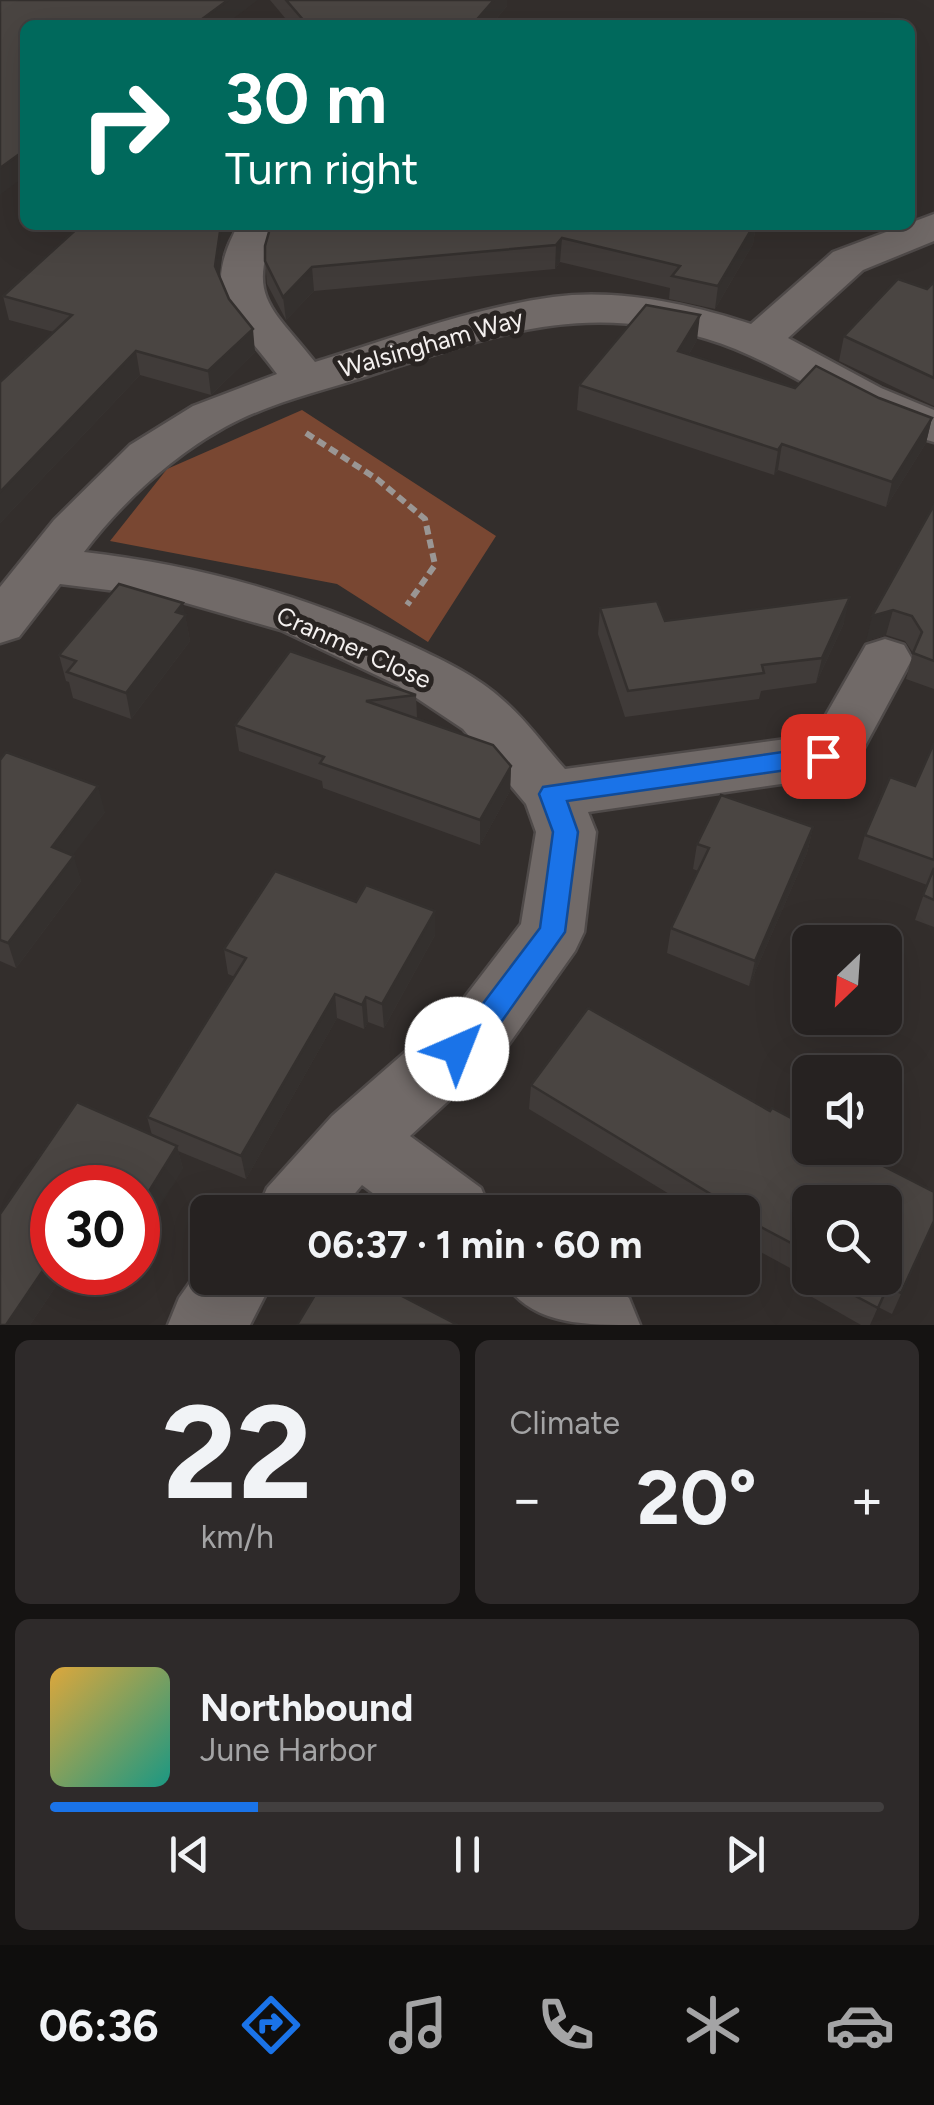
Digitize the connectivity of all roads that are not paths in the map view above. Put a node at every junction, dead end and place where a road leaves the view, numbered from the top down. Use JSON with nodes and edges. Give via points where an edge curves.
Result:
{"nodes":[{"id":1,"x":934,"y":226,"type":"edge"},
{"id":2,"x":256,"y":230,"type":"edge"},
{"id":3,"x":758,"y":341,"type":"junction"},
{"id":4,"x":305,"y":380,"type":"junction"},
{"id":5,"x":934,"y":427,"type":"edge"},
{"id":6,"x":48,"y":566,"type":"junction"},
{"id":7,"x":0,"y":624,"type":"edge"},
{"id":8,"x":885,"y":659,"type":"dead end"},
{"id":9,"x":552,"y":794,"type":"junction"},
{"id":10,"x":357,"y":1138,"type":"junction"},
{"id":11,"x":308,"y":1195,"type":"edge"},
{"id":12,"x":432,"y":1195,"type":"edge"},
{"id":13,"x":225,"y":1295,"type":"edge"},
{"id":14,"x":561,"y":1295,"type":"edge"},
{"id":15,"x":206,"y":1325,"type":"edge"},
{"id":16,"x":602,"y":1325,"type":"edge"}],
"edges":[{"from":1,"to":3,"type":"street","via":[[848,261]]},
{"from":2,"to":4,"type":"street","via":[[241,259],[242,297]]},
{"from":3,"to":4,"type":"street","name":"Walsingham Way","via":[[673,316],[558,309],[497,320]]},
{"from":3,"to":5,"type":"street","name":"Walsingham Way"},
{"from":4,"to":6,"type":"street","name":"Walsingham Way","via":[[210,416],[147,456]]},
{"from":6,"to":7,"type":"street","name":"Walsingham Way"},
{"from":6,"to":9,"type":"street","name":"Cranmer Close","via":[[166,579],[300,617],[416,670],[483,714]]},
{"from":8,"to":9,"type":"street","via":[[838,744],[823,756]]},
{"from":9,"to":10,"type":"street","name":"Cranmer Close","via":[[566,832],[552,932],[482,1027]]},
{"from":10,"to":11,"type":"street","name":"Cranmer Close"},
{"from":10,"to":12,"type":"street"},
{"from":13,"to":15,"type":"street"},
{"from":14,"to":16,"type":"street"}]}
